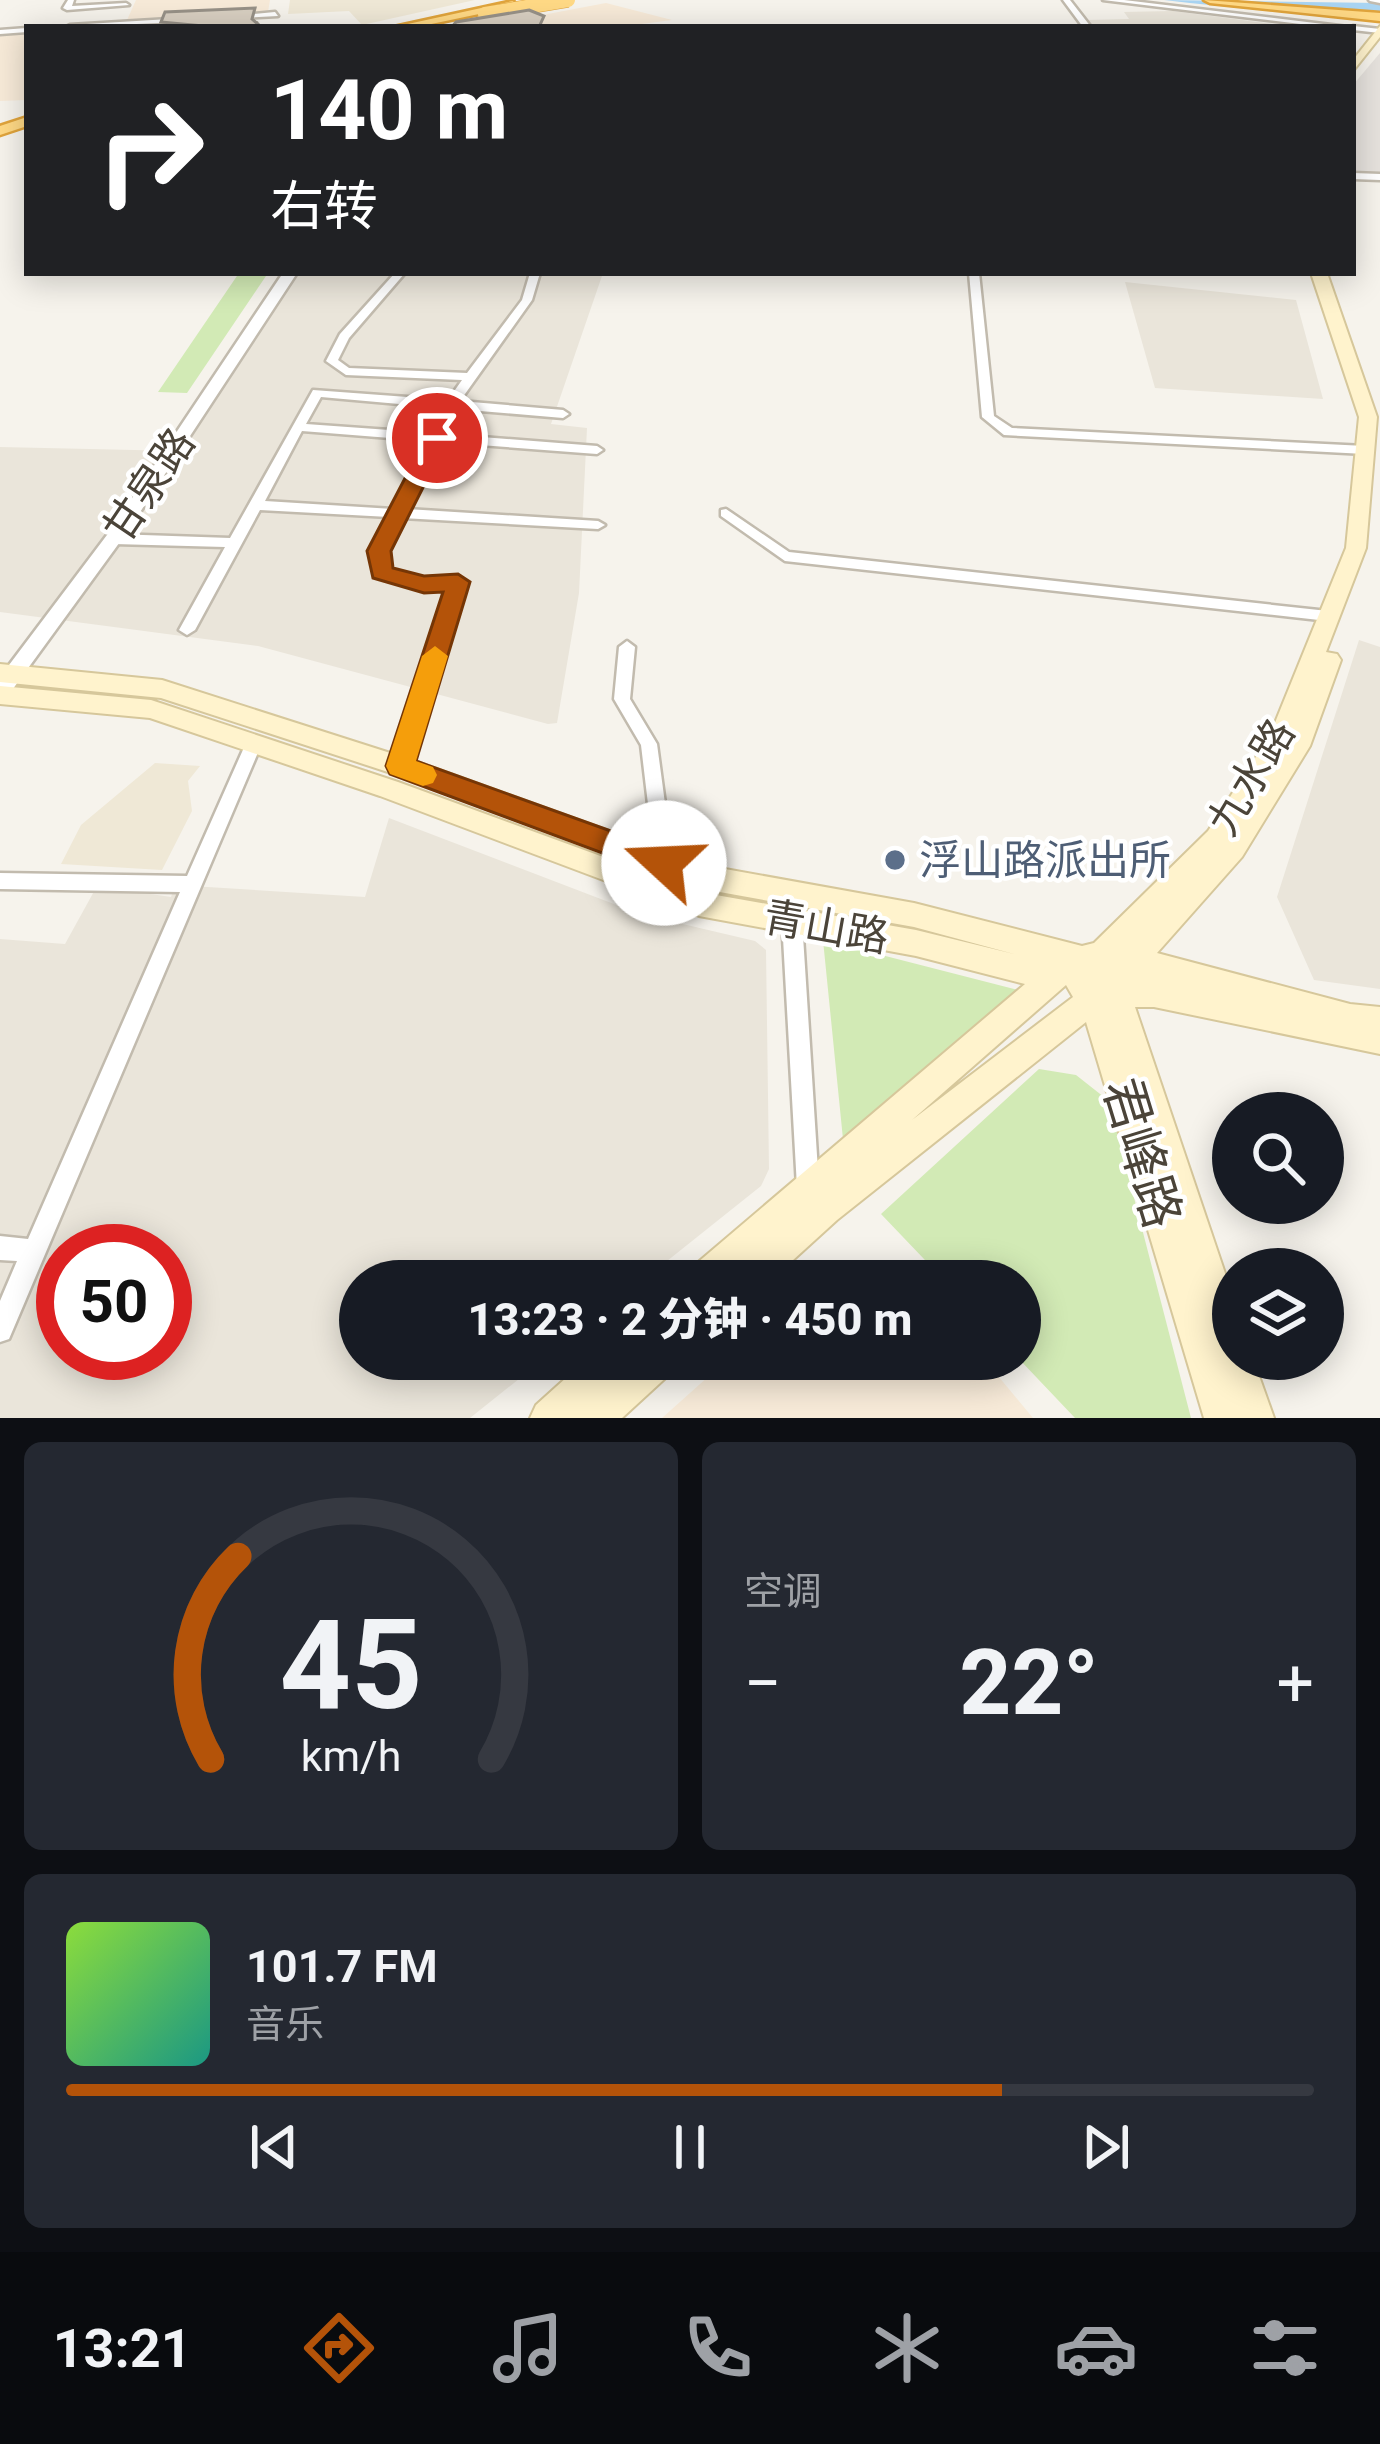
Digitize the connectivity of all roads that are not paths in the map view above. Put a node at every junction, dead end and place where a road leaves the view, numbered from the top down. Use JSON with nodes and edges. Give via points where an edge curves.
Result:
{"nodes":[{"id":1,"x":71,"y":0,"type":"edge"},
{"id":2,"x":277,"y":0,"type":"edge"},
{"id":3,"x":520,"y":0,"type":"edge"},
{"id":4,"x":530,"y":0,"type":"edge"},
{"id":5,"x":548,"y":0,"type":"edge"},
{"id":6,"x":565,"y":0,"type":"edge"},
{"id":7,"x":1066,"y":0,"type":"edge"},
{"id":8,"x":1106,"y":0,"type":"edge"},
{"id":9,"x":1210,"y":0,"type":"edge"},
{"id":10,"x":1254,"y":0,"type":"edge"},
{"id":11,"x":127,"y":2,"type":"edge"},
{"id":12,"x":494,"y":7,"type":"edge"},
{"id":13,"x":275,"y":14,"type":"junction"},
{"id":14,"x":1380,"y":15,"type":"edge"},
{"id":15,"x":231,"y":16,"type":"edge"},
{"id":16,"x":186,"y":20,"type":"edge"},
{"id":17,"x":119,"y":24,"type":"joint"},
{"id":18,"x":277,"y":24,"type":"edge"},
{"id":19,"x":397,"y":24,"type":"edge"},
{"id":20,"x":444,"y":24,"type":"edge"},
{"id":21,"x":446,"y":24,"type":"edge"},
{"id":22,"x":1085,"y":24,"type":"edge"},
{"id":23,"x":1318,"y":24,"type":"edge"},
{"id":24,"x":1380,"y":30,"type":"edge"},
{"id":25,"x":1380,"y":41,"type":"edge"},
{"id":26,"x":1356,"y":68,"type":"edge"},
{"id":27,"x":1356,"y":69,"type":"edge"},
{"id":28,"x":288,"y":276,"type":"edge"},
{"id":29,"x":398,"y":276,"type":"edge"},
{"id":30,"x":534,"y":276,"type":"edge"},
{"id":31,"x":974,"y":276,"type":"edge"},
{"id":32,"x":1320,"y":276,"type":"edge"},
{"id":33,"x":1330,"y":276,"type":"edge"},
{"id":34,"x":471,"y":377,"type":"junction"},
{"id":35,"x":453,"y":404,"type":"junction"},
{"id":36,"x":563,"y":414,"type":"dead end"},
{"id":37,"x":1380,"y":416,"type":"edge"},
{"id":38,"x":298,"y":427,"type":"junction"},
{"id":39,"x":437,"y":438,"type":"junction"},
{"id":40,"x":597,"y":450,"type":"dead end"},
{"id":41,"x":1373,"y":458,"type":"edge"},
{"id":42,"x":256,"y":505,"type":"junction"},
{"id":43,"x":726,"y":513,"type":"dead end"},
{"id":44,"x":401,"y":514,"type":"junction"},
{"id":45,"x":598,"y":525,"type":"dead end"},
{"id":46,"x":114,"y":539,"type":"junction"},
{"id":47,"x":235,"y":543,"type":"junction"},
{"id":48,"x":1328,"y":616,"type":"junction"},
{"id":49,"x":187,"y":630,"type":"dead end"},
{"id":50,"x":627,"y":647,"type":"dead end"},
{"id":51,"x":3,"y":684,"type":"edge"},
{"id":52,"x":254,"y":743,"type":"junction"},
{"id":53,"x":400,"y":766,"type":"junction"},
{"id":54,"x":664,"y":863,"type":"junction"},
{"id":55,"x":0,"y":881,"type":"edge"},
{"id":56,"x":193,"y":884,"type":"junction"},
{"id":57,"x":792,"y":920,"type":"junction"},
{"id":58,"x":1101,"y":975,"type":"junction"},
{"id":59,"x":1380,"y":1021,"type":"edge"},
{"id":60,"x":1380,"y":1039,"type":"edge"},
{"id":61,"x":808,"y":1186,"type":"junction"},
{"id":62,"x":0,"y":1248,"type":"edge"},
{"id":63,"x":34,"y":1251,"type":"junction"},
{"id":64,"x":725,"y":1260,"type":"edge"},
{"id":65,"x":767,"y":1260,"type":"edge"},
{"id":66,"x":1212,"y":1292,"type":"edge"},
{"id":67,"x":0,"y":1330,"type":"edge"},
{"id":68,"x":592,"y":1380,"type":"edge"},
{"id":69,"x":636,"y":1380,"type":"edge"},
{"id":70,"x":1242,"y":1380,"type":"edge"},
{"id":71,"x":549,"y":1418,"type":"edge"},
{"id":72,"x":594,"y":1418,"type":"edge"},
{"id":73,"x":1223,"y":1418,"type":"edge"},
{"id":74,"x":1255,"y":1418,"type":"edge"}],
"edges":[{"from":1,"to":11,"type":"street","via":[[67,8]]},
{"from":2,"to":13,"type":"street"},
{"from":3,"to":12,"type":"highway","bridge":true},
{"from":4,"to":12,"type":"highway","bridge":true},
{"from":5,"to":12,"type":"highway","bridge":true},
{"from":6,"to":12,"type":"highway","bridge":true},
{"from":6,"to":21,"type":"highway"},
{"from":7,"to":22,"type":"street"},
{"from":8,"to":23,"type":"street"},
{"from":9,"to":14,"type":"highway"},
{"from":10,"to":14,"type":"highway"},
{"from":11,"to":17,"type":"street"},
{"from":12,"to":19,"type":"highway"},
{"from":12,"to":20,"type":"highway"},
{"from":13,"to":15,"type":"street"},
{"from":13,"to":18,"type":"street"},
{"from":16,"to":17,"type":"street"},
{"from":24,"to":26,"type":"main road"},
{"from":25,"to":27,"type":"main road"},
{"from":28,"to":46,"type":"street","name":"甘泉路"},
{"from":29,"to":34,"type":"street","via":[[338,339],[332,361],[346,371]]},
{"from":30,"to":34,"type":"street","via":[[527,300]]},
{"from":31,"to":41,"type":"street","via":[[988,417],[1009,432]]},
{"from":32,"to":41,"type":"main road","name":"九水路","via":[[1368,417]]},
{"from":33,"to":37,"type":"main road"},
{"from":34,"to":35,"type":"street"},
{"from":35,"to":36,"type":"street"},
{"from":35,"to":38,"type":"street","via":[[317,392]]},
{"from":35,"to":39,"type":"street"},
{"from":38,"to":39,"type":"street"},
{"from":38,"to":42,"type":"street"},
{"from":39,"to":40,"type":"street"},
{"from":39,"to":44,"type":"street"},
{"from":41,"to":48,"type":"main road","name":"九水路","via":[[1355,548]]},
{"from":41,"to":58,"type":"main road","via":[[1370,552],[1298,746],[1233,849]]},
{"from":42,"to":44,"type":"street"},
{"from":42,"to":47,"type":"street"},
{"from":43,"to":48,"type":"street","via":[[785,556]]},
{"from":44,"to":45,"type":"street"},
{"from":44,"to":53,"type":"street","via":[[379,551],[381,573],[424,585],[458,582]]},
{"from":46,"to":47,"type":"street"},
{"from":46,"to":51,"type":"street","name":"甘泉路"},
{"from":47,"to":49,"type":"street"},
{"from":48,"to":58,"type":"main road","name":"九水路","via":[[1282,738],[1216,839]]},
{"from":50,"to":54,"type":"street","via":[[622,699],[649,744]]},
{"from":51,"to":52,"type":"main road","name":"青山路","via":[[151,709]]},
{"from":51,"to":53,"type":"main road","name":"青山路","via":[[163,688]]},
{"from":52,"to":56,"type":"street"},
{"from":52,"to":57,"type":"main road","name":"青山路","via":[[699,904]]},
{"from":53,"to":54,"type":"main road","name":"青山路"},
{"from":54,"to":58,"type":"main road","name":"青山路","via":[[914,915]]},
{"from":55,"to":56,"type":"street"},
{"from":56,"to":63,"type":"street"},
{"from":57,"to":58,"type":"main road","name":"青山路","via":[[1040,974]]},
{"from":57,"to":61,"type":"street"},
{"from":58,"to":59,"type":"main road","name":"青山路"},
{"from":58,"to":60,"type":"main road","name":"青山路"},
{"from":58,"to":61,"type":"main road","name":"九水路"},
{"from":58,"to":65,"type":"main road","name":"九水路"},
{"from":58,"to":66,"type":"main road","name":"君峰路"},
{"from":58,"to":73,"type":"main road","name":"君峰路","via":[[1101,1020]]},
{"from":61,"to":64,"type":"main road","name":"九水路"},
{"from":62,"to":63,"type":"street"},
{"from":63,"to":67,"type":"street"},
{"from":68,"to":71,"type":"main road"},
{"from":69,"to":72,"type":"main road"},
{"from":70,"to":74,"type":"main road","name":"君峰路"}]}
